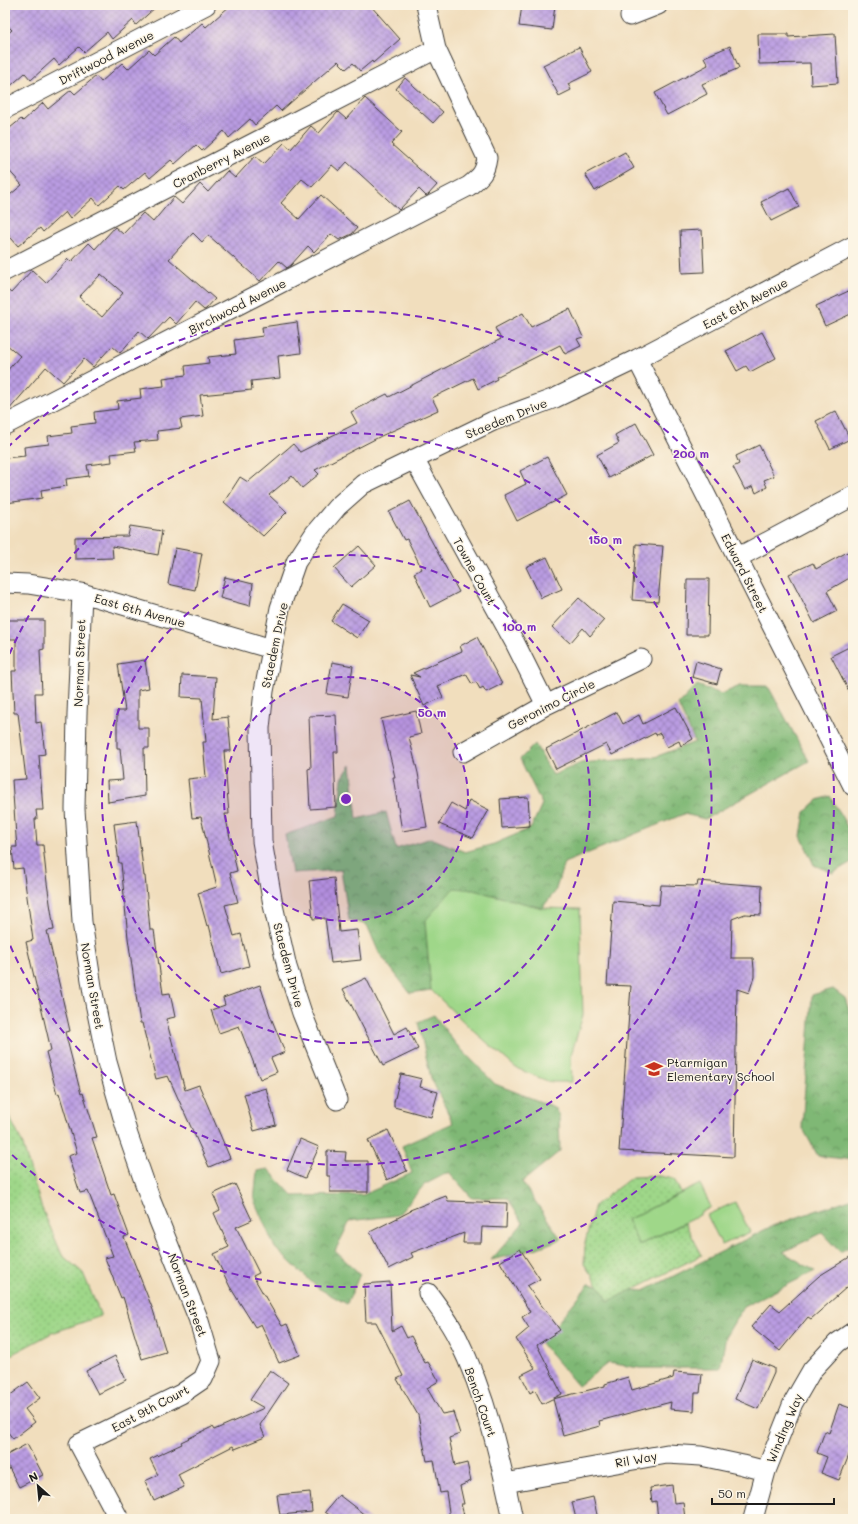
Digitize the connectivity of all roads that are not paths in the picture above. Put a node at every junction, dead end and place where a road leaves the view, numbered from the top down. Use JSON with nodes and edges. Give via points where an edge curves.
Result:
{"nodes":[{"id":1,"x":206,"y":5,"type":"edge"},
{"id":2,"x":426,"y":5,"type":"edge"},
{"id":3,"x":658,"y":5,"type":"edge"},
{"id":4,"x":630,"y":16,"type":"dead end"},
{"id":5,"x":436,"y":49,"type":"junction"},
{"id":6,"x":5,"y":109,"type":"edge"},
{"id":7,"x":853,"y":246,"type":"edge"},
{"id":8,"x":5,"y":271,"type":"edge"},
{"id":9,"x":638,"y":359,"type":"junction"},
{"id":10,"x":5,"y":425,"type":"edge"},
{"id":11,"x":414,"y":459,"type":"junction"},
{"id":12,"x":853,"y":496,"type":"edge"},
{"id":13,"x":737,"y":558,"type":"junction"},
{"id":14,"x":5,"y":583,"type":"edge"},
{"id":15,"x":82,"y":593,"type":"junction"},
{"id":16,"x":272,"y":649,"type":"junction"},
{"id":17,"x":641,"y":659,"type":"dead end"},
{"id":18,"x":546,"y":705,"type":"junction"},
{"id":19,"x":463,"y":752,"type":"dead end"},
{"id":20,"x":851,"y":777,"type":"edge"},
{"id":21,"x":338,"y":1100,"type":"dead end"},
{"id":22,"x":428,"y":1293,"type":"dead end"},
{"id":23,"x":853,"y":1332,"type":"edge"},
{"id":24,"x":211,"y":1361,"type":"joint"},
{"id":25,"x":766,"y":1471,"type":"junction"},
{"id":26,"x":505,"y":1483,"type":"junction"},
{"id":27,"x":119,"y":1519,"type":"edge"},
{"id":28,"x":512,"y":1519,"type":"edge"},
{"id":29,"x":753,"y":1519,"type":"edge"}],
"edges":[{"from":1,"to":6,"type":"street","name":"Driftwood Avenue"},
{"from":2,"to":5,"type":"street","name":"Birchwood Avenue"},
{"from":3,"to":4,"type":"street"},
{"from":5,"to":8,"type":"street","name":"Cranberry Avenue"},
{"from":5,"to":10,"type":"street","name":"Birchwood Avenue","via":[[487,158],[486,169],[480,177],[469,186]]},
{"from":7,"to":9,"type":"street","name":"East 6th Avenue"},
{"from":9,"to":11,"type":"street","name":"Staedem Drive","via":[[555,398],[493,421]]},
{"from":9,"to":13,"type":"street","name":"Edward Street"},
{"from":11,"to":16,"type":"street","name":"Staedem Drive","via":[[363,484],[337,507],[315,533],[296,562],[280,608]]},
{"from":11,"to":18,"type":"street","name":"Towne Court"},
{"from":12,"to":13,"type":"street"},
{"from":13,"to":20,"type":"street","name":"Edward Street"},
{"from":14,"to":15,"type":"street","name":"East 6th Avenue"},
{"from":15,"to":16,"type":"street","name":"East 6th Avenue"},
{"from":15,"to":24,"type":"street","name":"Norman Street","via":[[75,809],[82,922],[93,993],[107,1062],[128,1134],[151,1201],[198,1318]]},
{"from":16,"to":21,"type":"street","name":"Staedem Drive","via":[[260,728],[262,841],[286,967]]},
{"from":17,"to":18,"type":"street","name":"Geronimo Circle"},
{"from":18,"to":19,"type":"street","name":"Geronimo Circle"},
{"from":22,"to":26,"type":"street","name":"Bench Court","via":[[458,1338],[480,1391]]},
{"from":23,"to":25,"type":"street","name":"Winding Way","via":[[837,1343],[812,1370],[793,1403]]},
{"from":24,"to":27,"type":"street","name":"East 9th Court","via":[[203,1379],[181,1394],[79,1444]]},
{"from":25,"to":26,"type":"street","name":"Ril Way","via":[[701,1456],[667,1454]]},
{"from":25,"to":29,"type":"street","name":"Winding Way"},
{"from":26,"to":28,"type":"street","name":"Bench Court"}]}
